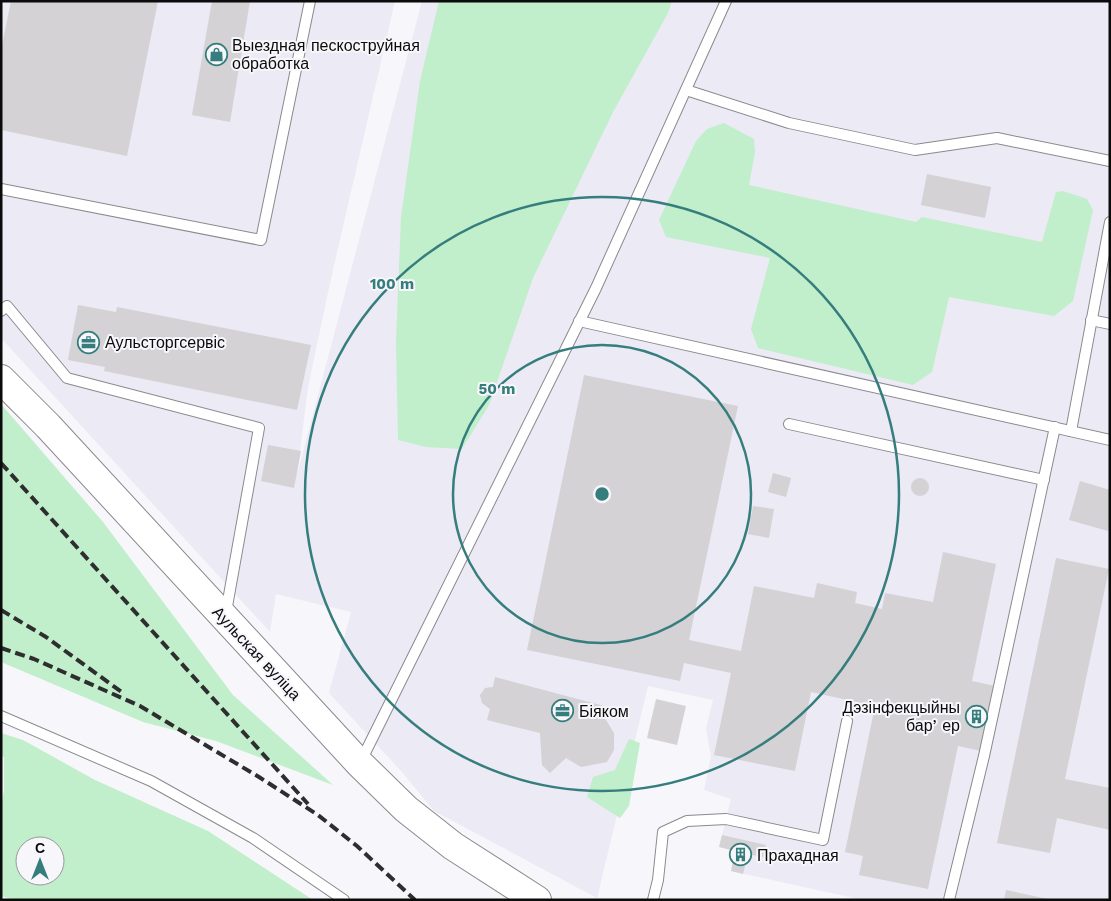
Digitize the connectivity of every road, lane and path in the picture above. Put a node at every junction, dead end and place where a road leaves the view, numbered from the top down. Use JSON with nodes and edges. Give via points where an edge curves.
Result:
{"nodes":[{"id":1,"x":310,"y":1,"type":"edge"},
{"id":2,"x":726,"y":1,"type":"edge"},
{"id":3,"x":686,"y":90,"type":"junction"},
{"id":4,"x":1110,"y":161,"type":"edge"},
{"id":5,"x":1,"y":189,"type":"edge"},
{"id":6,"x":1110,"y":222,"type":"edge"},
{"id":7,"x":1,"y":311,"type":"edge"},
{"id":8,"x":1091,"y":320,"type":"junction"},
{"id":9,"x":579,"y":321,"type":"junction"},
{"id":10,"x":1110,"y":324,"type":"edge"},
{"id":11,"x":1,"y":379,"type":"edge"},
{"id":12,"x":789,"y":424,"type":"dead end"},
{"id":13,"x":1055,"y":427,"type":"junction"},
{"id":14,"x":1070,"y":431,"type":"junction"},
{"id":15,"x":1110,"y":440,"type":"edge"},
{"id":16,"x":1044,"y":480,"type":"junction"},
{"id":17,"x":224,"y":618,"type":"junction"},
{"id":18,"x":1,"y":716,"type":"edge"},
{"id":19,"x":847,"y":721,"type":"dead end"},
{"id":20,"x":360,"y":764,"type":"junction"},
{"id":21,"x":344,"y":900,"type":"edge"},
{"id":22,"x":537,"y":900,"type":"edge"},
{"id":23,"x":654,"y":900,"type":"edge"},
{"id":24,"x":949,"y":900,"type":"edge"}],
"edges":[{"from":1,"to":5,"type":"lane","via":[[261,240]]},
{"from":2,"to":3,"type":"lane"},
{"from":3,"to":4,"type":"lane","via":[[790,123],[915,150],[997,138]]},
{"from":3,"to":9,"type":"lane"},
{"from":6,"to":8,"type":"lane"},
{"from":7,"to":17,"type":"lane","via":[[7,306],[67,378],[259,428]]},
{"from":8,"to":10,"type":"lane"},
{"from":8,"to":14,"type":"lane"},
{"from":9,"to":13,"type":"lane"},
{"from":9,"to":20,"type":"lane"},
{"from":11,"to":17,"type":"street","name":"Аульская вуліца"},
{"from":12,"to":16,"type":"lane"},
{"from":13,"to":14,"type":"lane"},
{"from":13,"to":16,"type":"lane"},
{"from":14,"to":15,"type":"lane"},
{"from":16,"to":24,"type":"lane"},
{"from":17,"to":20,"type":"street","name":"Аульская вуліца"},
{"from":18,"to":21,"type":"lane","via":[[151,781],[253,838]]},
{"from":19,"to":23,"type":"lane","via":[[823,840],[726,819],[687,821],[663,832]]},
{"from":20,"to":22,"type":"street","name":"Аульская вуліца","via":[[406,809],[453,846]]}]}
